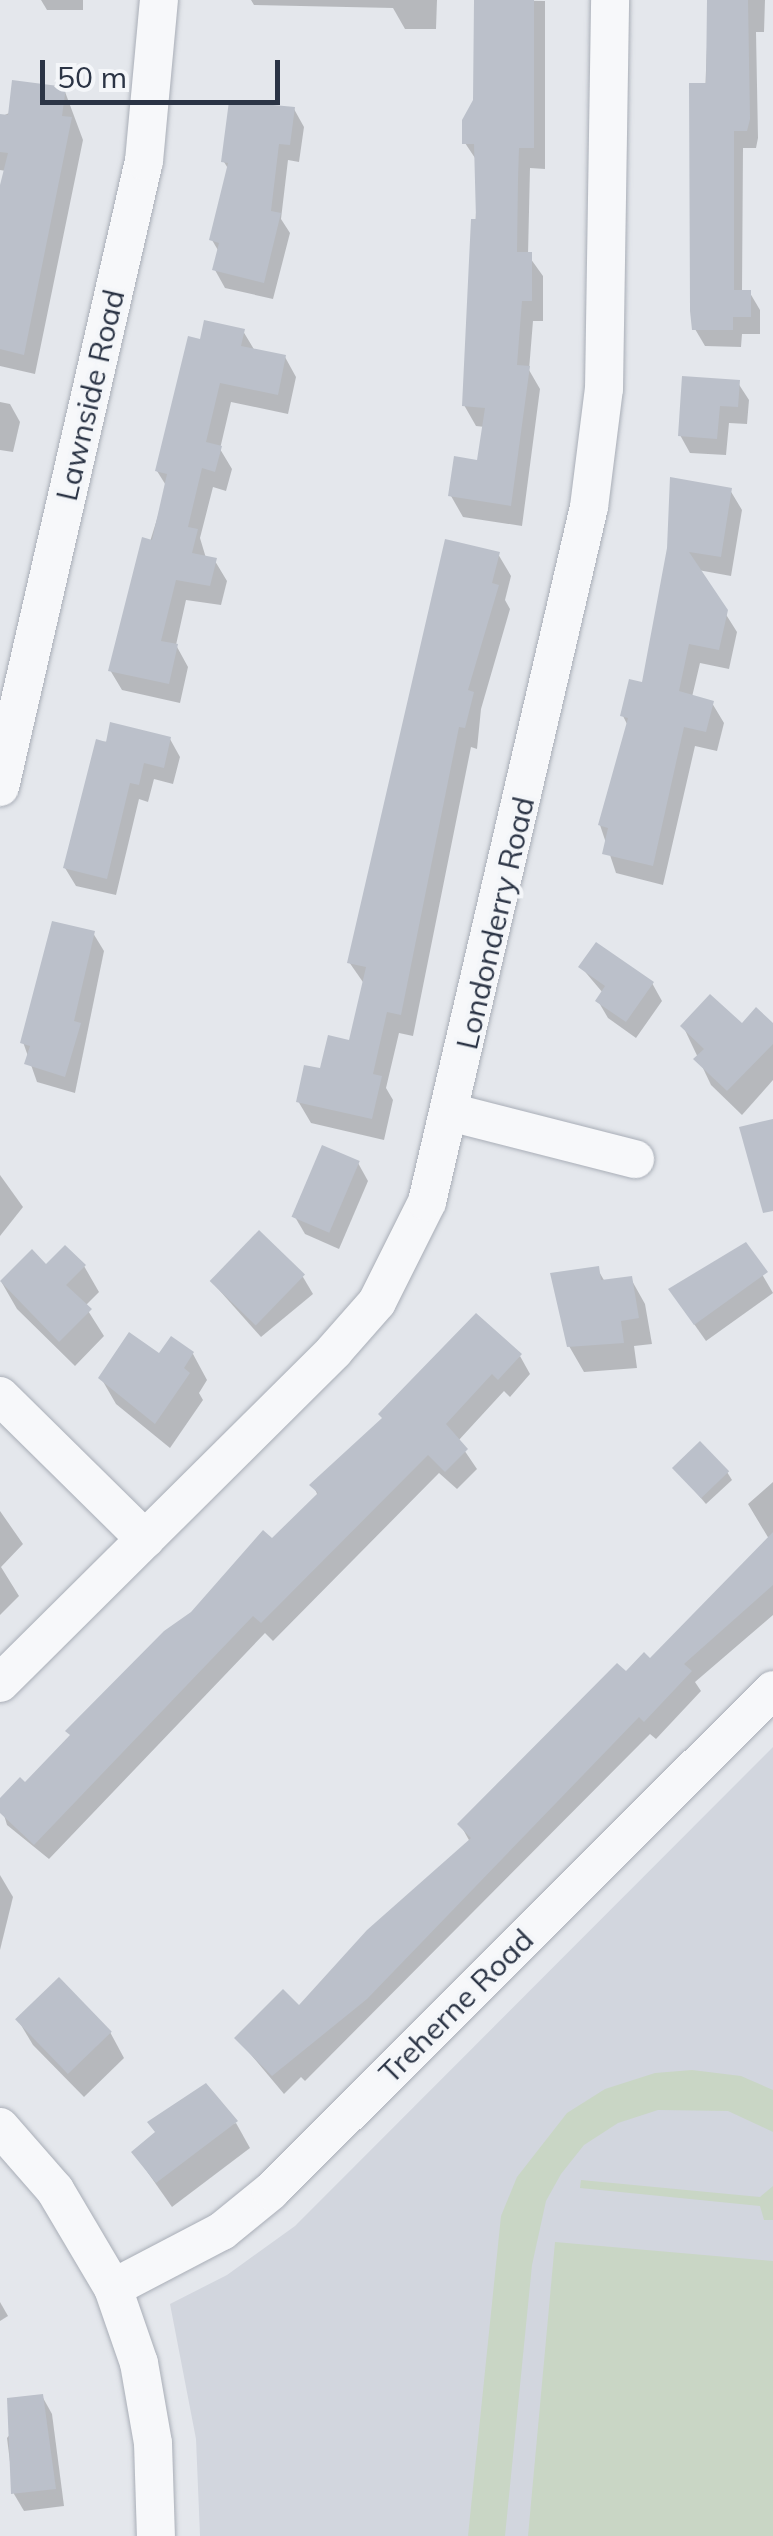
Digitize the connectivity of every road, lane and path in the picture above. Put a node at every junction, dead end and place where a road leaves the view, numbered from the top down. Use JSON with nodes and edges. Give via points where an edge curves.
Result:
{"nodes":[{"id":1,"x":159,"y":0,"type":"edge"},
{"id":2,"x":610,"y":0,"type":"edge"},
{"id":3,"x":0,"y":787,"type":"edge"},
{"id":4,"x":450,"y":1112,"type":"junction"},
{"id":5,"x":635,"y":1160,"type":"dead end"},
{"id":6,"x":0,"y":1396,"type":"edge"},
{"id":7,"x":145,"y":1539,"type":"junction"},
{"id":8,"x":0,"y":1683,"type":"edge"},
{"id":9,"x":773,"y":1690,"type":"edge"},
{"id":10,"x":0,"y":2127,"type":"edge"},
{"id":11,"x":113,"y":2288,"type":"junction"},
{"id":12,"x":156,"y":2536,"type":"edge"}],
"edges":[{"from":1,"to":3,"type":"street","name":"Lawnside Road","via":[[144,161]]},
{"from":2,"to":4,"type":"street","name":"Londonderry Road","via":[[604,389],[590,507]]},
{"from":4,"to":5,"type":"street"},
{"from":4,"to":7,"type":"street","name":"Londonderry Road","via":[[427,1202],[377,1302]]},
{"from":6,"to":7,"type":"street"},
{"from":7,"to":8,"type":"street","name":"Londonderry Road"},
{"from":9,"to":11,"type":"street","name":"Treherne Road","via":[[271,2191],[222,2232]]},
{"from":10,"to":11,"type":"street","via":[[55,2190]]},
{"from":11,"to":12,"type":"street","via":[[139,2363],[154,2443]]}]}
